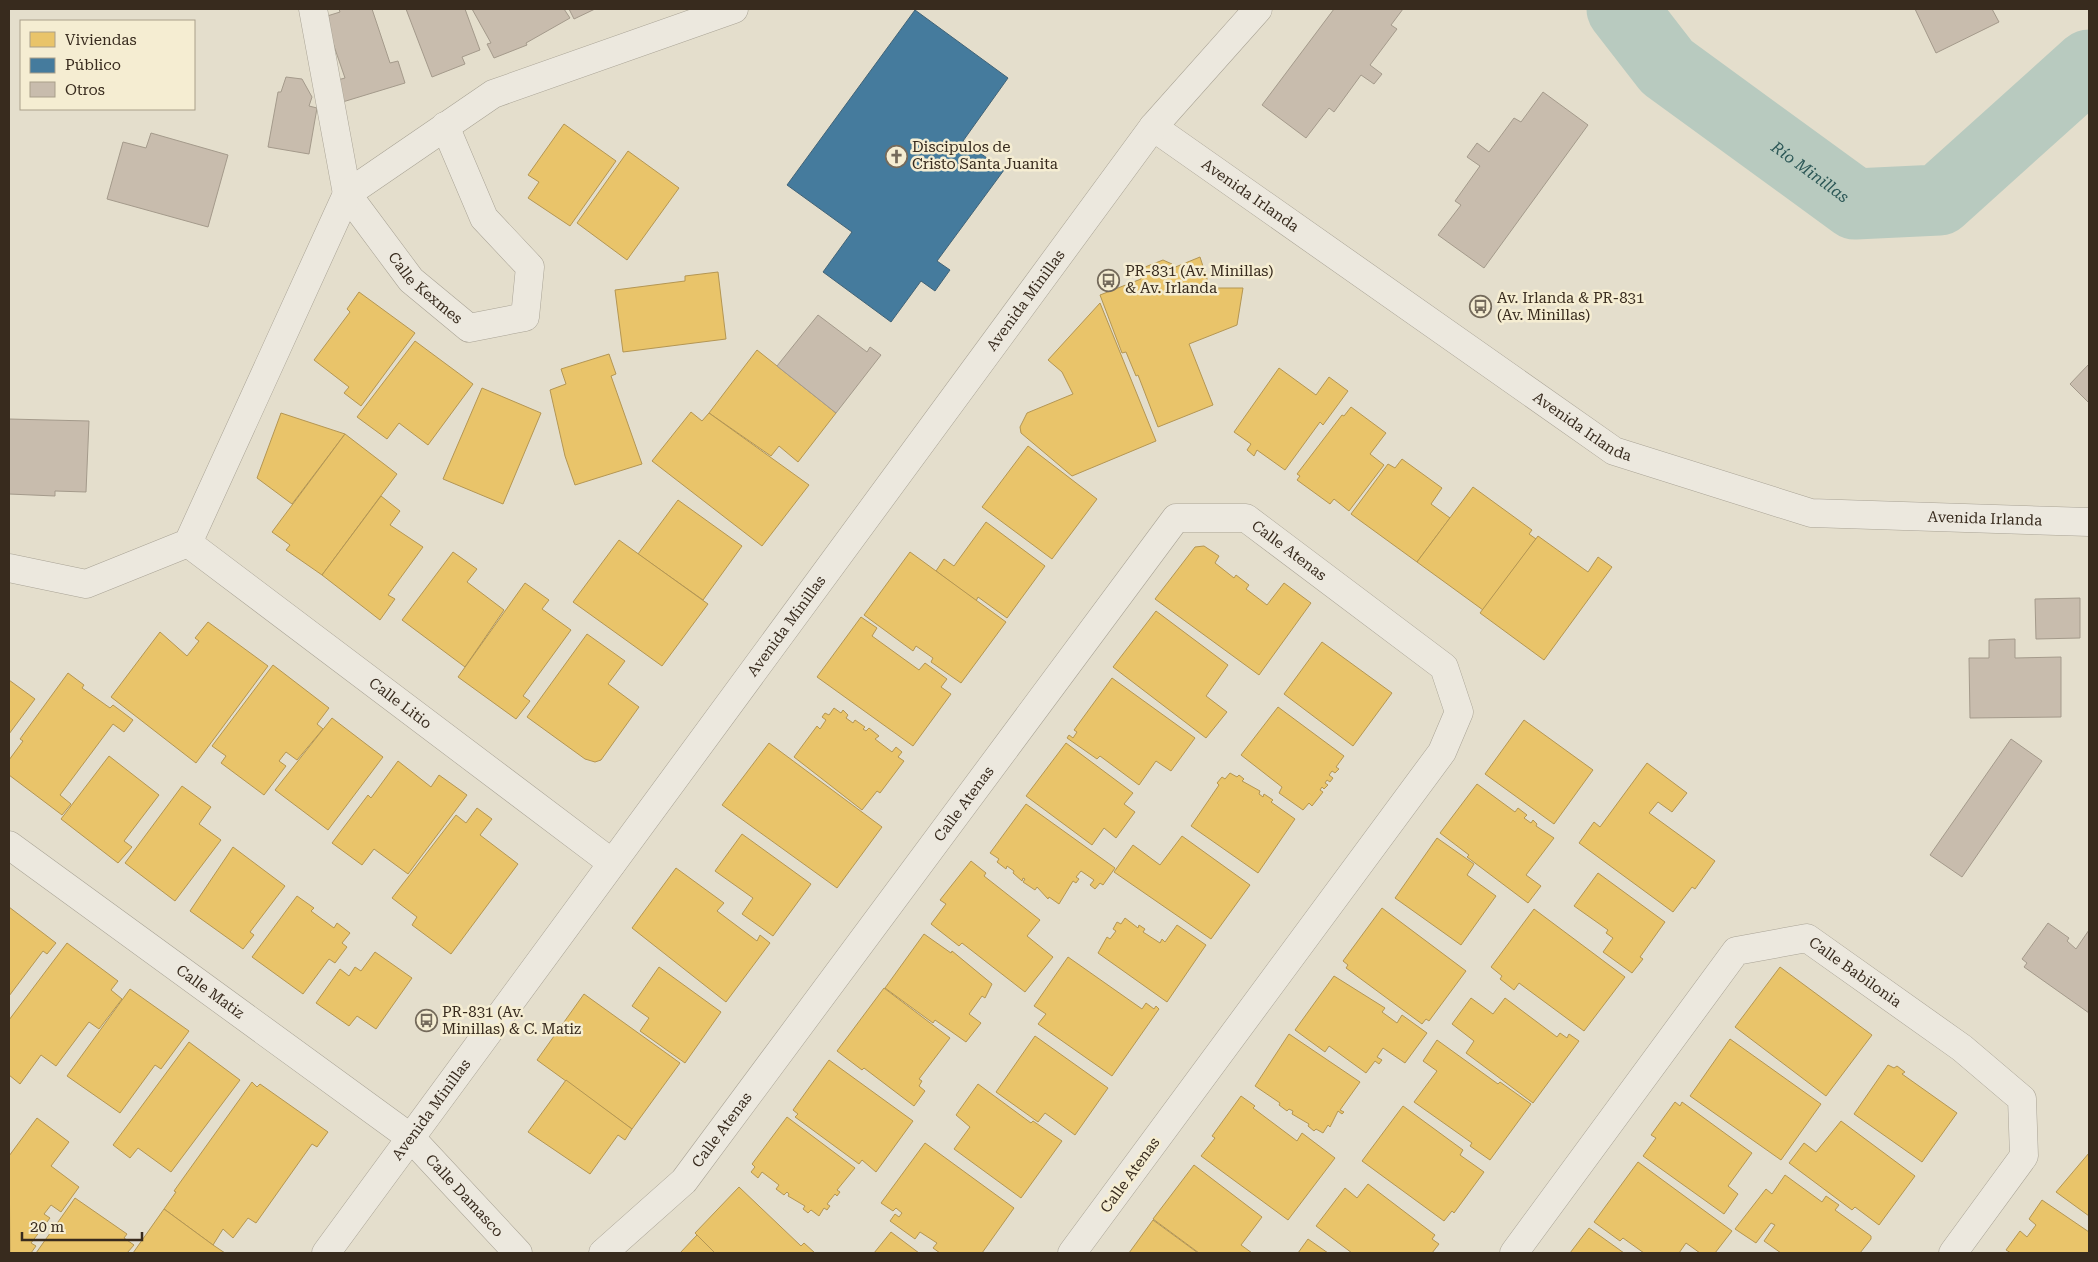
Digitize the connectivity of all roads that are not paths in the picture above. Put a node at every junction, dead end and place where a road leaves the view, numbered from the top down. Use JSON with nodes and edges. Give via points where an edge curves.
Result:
{"nodes":[{"id":1,"x":313,"y":9,"type":"edge"},
{"id":2,"x":734,"y":9,"type":"edge"},
{"id":3,"x":1258,"y":9,"type":"edge"},
{"id":4,"x":445,"y":126,"type":"junction"},
{"id":5,"x":1153,"y":127,"type":"junction"},
{"id":6,"x":347,"y":194,"type":"junction"},
{"id":7,"x":2089,"y":522,"type":"edge"},
{"id":8,"x":188,"y":543,"type":"junction"},
{"id":9,"x":9,"y":568,"type":"edge"},
{"id":10,"x":9,"y":845,"type":"edge"},
{"id":11,"x":612,"y":863,"type":"junction"},
{"id":12,"x":411,"y":1138,"type":"junction"},
{"id":13,"x":326,"y":1253,"type":"edge"},
{"id":14,"x":518,"y":1253,"type":"edge"},
{"id":15,"x":603,"y":1253,"type":"edge"},
{"id":16,"x":1072,"y":1253,"type":"edge"},
{"id":17,"x":1514,"y":1253,"type":"edge"},
{"id":18,"x":1953,"y":1253,"type":"edge"}],
"edges":[{"from":1,"to":6,"type":"street"},
{"from":2,"to":4,"type":"street","via":[[493,94]]},
{"from":3,"to":5,"type":"street","name":"Avenida Minillas"},
{"from":4,"to":6,"type":"street"},
{"from":4,"to":6,"type":"street","name":"Calle Kexmes","via":[[484,218],[530,267],[525,317],[469,328],[411,280]]},
{"from":5,"to":7,"type":"street","name":"Avenida Irlanda","via":[[1614,451],[1811,513]]},
{"from":5,"to":11,"type":"street","name":"Avenida Minillas"},
{"from":6,"to":8,"type":"street"},
{"from":8,"to":9,"type":"street","via":[[86,584]]},
{"from":8,"to":11,"type":"street","name":"Calle Litio"},
{"from":10,"to":12,"type":"street","name":"Calle Matiz"},
{"from":11,"to":12,"type":"street","name":"Avenida Minillas"},
{"from":12,"to":13,"type":"street","name":"Avenida Minillas"},
{"from":12,"to":14,"type":"street","name":"Calle Damasco"},
{"from":15,"to":16,"type":"street","name":"Calle Atenas","via":[[684,1181],[1176,518],[1246,518],[1444,668],[1459,712],[1442,752]]},
{"from":17,"to":18,"type":"street","name":"Calle Babilonia","via":[[1736,951],[1807,938],[1962,1048],[2022,1099],[2024,1156]]}]}
